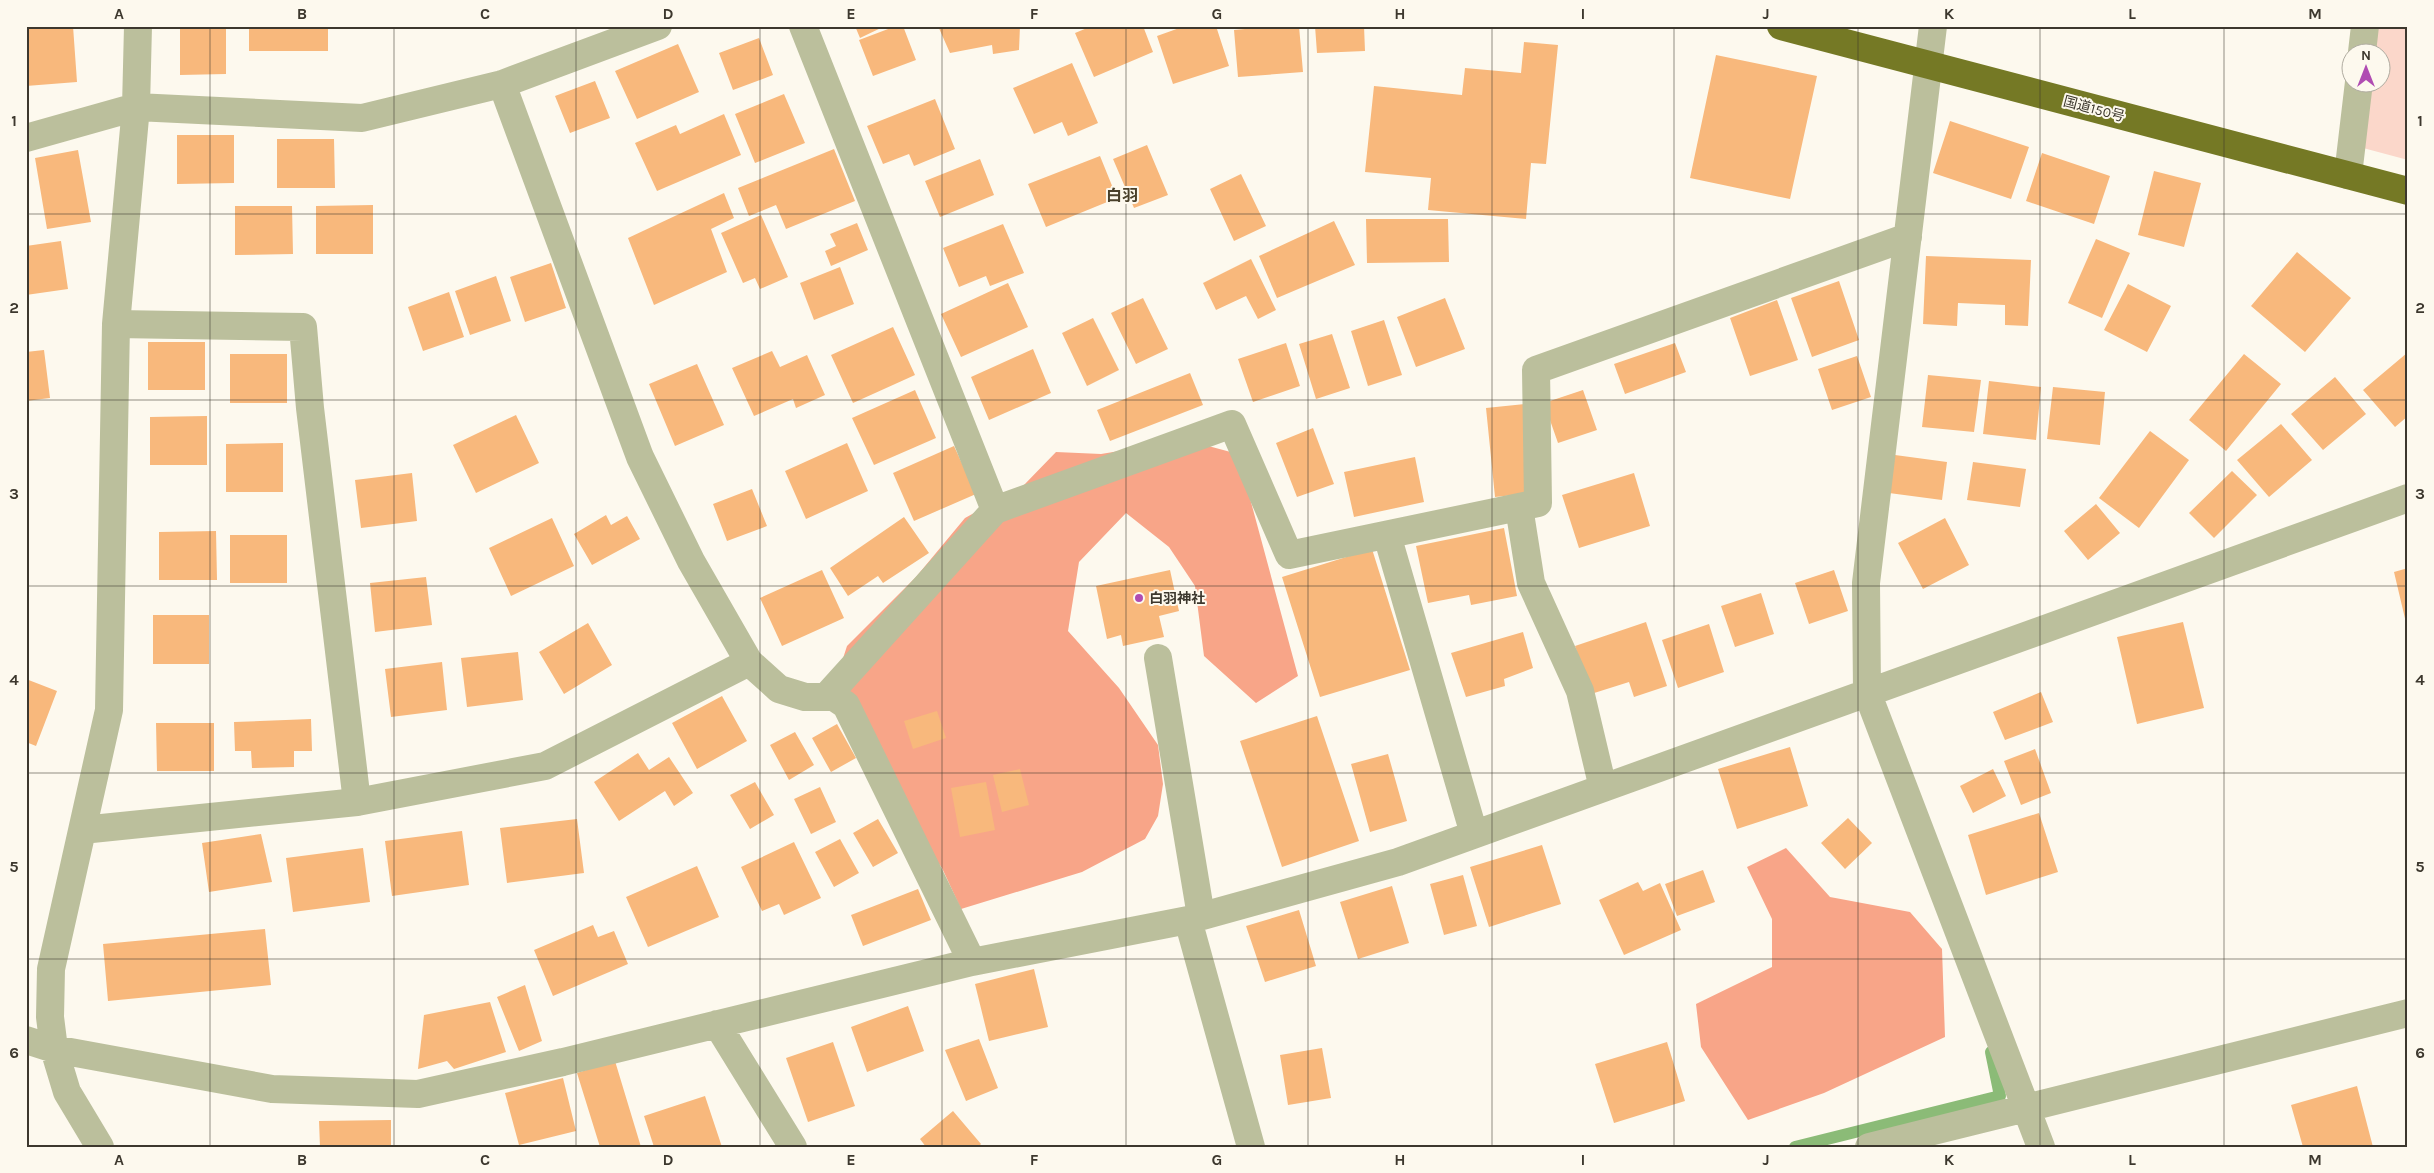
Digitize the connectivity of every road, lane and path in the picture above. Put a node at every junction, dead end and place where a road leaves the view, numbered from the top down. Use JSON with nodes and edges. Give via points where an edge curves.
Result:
{"nodes":[{"id":1,"x":138,"y":26,"type":"edge"},
{"id":2,"x":658,"y":26,"type":"edge"},
{"id":3,"x":803,"y":26,"type":"edge"},
{"id":4,"x":1780,"y":26,"type":"edge"},
{"id":5,"x":1933,"y":26,"type":"edge"},
{"id":6,"x":2365,"y":26,"type":"edge"},
{"id":7,"x":2363,"y":42,"type":"edge"},
{"id":8,"x":1928,"y":66,"type":"junction"},
{"id":9,"x":502,"y":84,"type":"junction"},
{"id":10,"x":2358,"y":92,"type":"edge"},
{"id":11,"x":136,"y":107,"type":"junction"},
{"id":12,"x":26,"y":138,"type":"edge"},
{"id":13,"x":2348,"y":175,"type":"junction"},
{"id":14,"x":2408,"y":191,"type":"edge"},
{"id":15,"x":1908,"y":237,"type":"junction"},
{"id":16,"x":116,"y":324,"type":"junction"},
{"id":17,"x":2408,"y":498,"type":"edge"},
{"id":18,"x":1519,"y":507,"type":"junction"},
{"id":19,"x":995,"y":510,"type":"junction"},
{"id":20,"x":1387,"y":534,"type":"junction"},
{"id":21,"x":1158,"y":658,"type":"dead end"},
{"id":22,"x":749,"y":662,"type":"junction"},
{"id":23,"x":1867,"y":692,"type":"junction"},
{"id":24,"x":826,"y":697,"type":"junction"},
{"id":25,"x":1603,"y":788,"type":"junction"},
{"id":26,"x":357,"y":802,"type":"junction"},
{"id":27,"x":82,"y":830,"type":"junction"},
{"id":28,"x":1474,"y":834,"type":"junction"},
{"id":29,"x":1194,"y":918,"type":"junction"},
{"id":30,"x":972,"y":962,"type":"junction"},
{"id":31,"x":2408,"y":1013,"type":"edge"},
{"id":32,"x":717,"y":1024,"type":"junction"},
{"id":33,"x":26,"y":1040,"type":"edge"},
{"id":34,"x":54,"y":1049,"type":"junction"},
{"id":35,"x":2027,"y":1108,"type":"junction"},
{"id":36,"x":100,"y":1147,"type":"edge"},
{"id":37,"x":793,"y":1147,"type":"edge"},
{"id":38,"x":1251,"y":1147,"type":"edge"},
{"id":39,"x":1869,"y":1147,"type":"edge"},
{"id":40,"x":2041,"y":1147,"type":"edge"}],
"edges":[{"from":1,"to":11,"type":"street"},
{"from":2,"to":9,"type":"street"},
{"from":3,"to":19,"type":"street"},
{"from":4,"to":8,"type":"highway","name":"国道150号"},
{"from":5,"to":8,"type":"street"},
{"from":6,"to":7,"type":"street"},
{"from":8,"to":13,"type":"highway","name":"国道150号"},
{"from":8,"to":15,"type":"street"},
{"from":9,"to":11,"type":"street","via":[[362,118]]},
{"from":9,"to":22,"type":"street","via":[[640,457],[691,561]]},
{"from":10,"to":13,"type":"street"},
{"from":11,"to":12,"type":"street"},
{"from":11,"to":16,"type":"street"},
{"from":13,"to":14,"type":"highway","name":"国道150号"},
{"from":15,"to":18,"type":"street","via":[[1536,370],[1538,503]]},
{"from":15,"to":23,"type":"street","via":[[1866,583]]},
{"from":16,"to":26,"type":"street","via":[[303,327]]},
{"from":16,"to":27,"type":"street","via":[[109,710]]},
{"from":17,"to":23,"type":"street"},
{"from":18,"to":20,"type":"street"},
{"from":18,"to":25,"type":"street","via":[[1531,583],[1580,691]]},
{"from":19,"to":20,"type":"street","via":[[1232,424],[1289,555]]},
{"from":19,"to":24,"type":"street"},
{"from":20,"to":28,"type":"street"},
{"from":21,"to":29,"type":"street"},
{"from":22,"to":24,"type":"street","via":[[778,689],[805,697]]},
{"from":22,"to":26,"type":"street","via":[[545,766]]},
{"from":23,"to":25,"type":"street"},
{"from":23,"to":35,"type":"street"},
{"from":24,"to":30,"type":"street","via":[[834,697],[846,705]]},
{"from":25,"to":28,"type":"street"},
{"from":26,"to":27,"type":"street"},
{"from":27,"to":34,"type":"street","via":[[51,969],[50,1017]]},
{"from":28,"to":29,"type":"street","via":[[1398,862]]},
{"from":29,"to":30,"type":"street"},
{"from":29,"to":38,"type":"street"},
{"from":30,"to":32,"type":"street"},
{"from":31,"to":35,"type":"street"},
{"from":32,"to":34,"type":"street","via":[[418,1094],[272,1089]]},
{"from":32,"to":37,"type":"street"},
{"from":33,"to":34,"type":"street"},
{"from":34,"to":36,"type":"street","via":[[68,1092]]},
{"from":35,"to":39,"type":"street"},
{"from":35,"to":40,"type":"street"}]}
